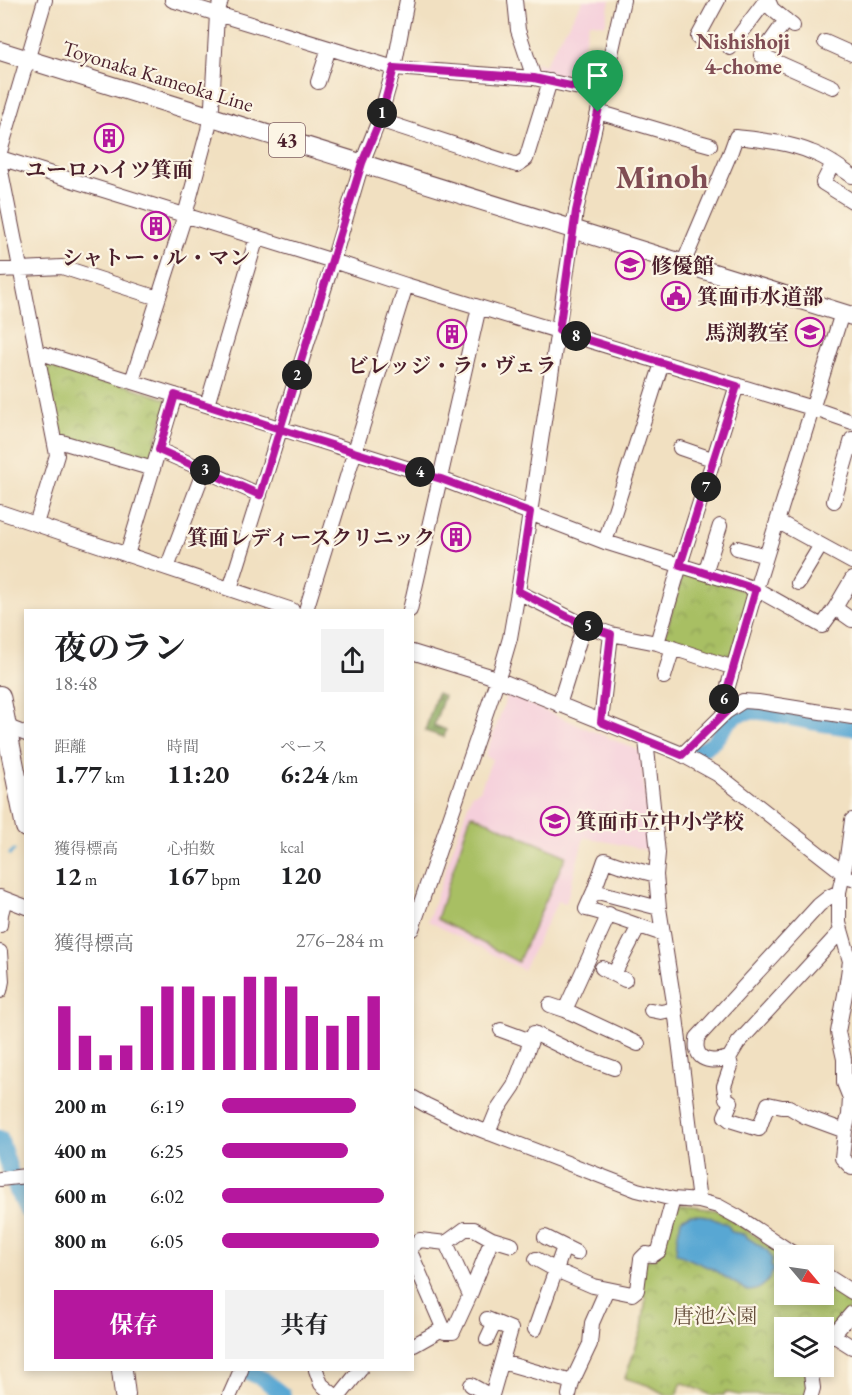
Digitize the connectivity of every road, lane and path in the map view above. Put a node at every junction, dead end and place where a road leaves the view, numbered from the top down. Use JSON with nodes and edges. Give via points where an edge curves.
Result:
{"nodes":[{"id":1,"x":45,"y":0,"type":"edge"},
{"id":2,"x":172,"y":0,"type":"edge"},
{"id":3,"x":222,"y":0,"type":"edge"},
{"id":4,"x":393,"y":0,"type":"edge"},
{"id":5,"x":515,"y":0,"type":"edge"},
{"id":6,"x":623,"y":0,"type":"edge"},
{"id":7,"x":718,"y":0,"type":"edge"},
{"id":8,"x":767,"y":0,"type":"edge"},
{"id":9,"x":407,"y":2,"type":"edge"},
{"id":10,"x":217,"y":14,"type":"junction"},
{"id":11,"x":698,"y":37,"type":"dead end"},
{"id":12,"x":825,"y":42,"type":"dead end"},
{"id":13,"x":329,"y":48,"type":"junction"},
{"id":14,"x":730,"y":48,"type":"dead end"},
{"id":15,"x":0,"y":51,"type":"edge"},
{"id":16,"x":852,"y":54,"type":"edge"},
{"id":17,"x":28,"y":60,"type":"junction"},
{"id":18,"x":394,"y":68,"type":"junction"},
{"id":19,"x":534,"y":78,"type":"junction"},
{"id":20,"x":550,"y":81,"type":"junction"},
{"id":21,"x":318,"y":82,"type":"dead end"},
{"id":22,"x":833,"y":87,"type":"dead end"},
{"id":23,"x":602,"y":93,"type":"junction"},
{"id":24,"x":598,"y":112,"type":"junction"},
{"id":25,"x":211,"y":116,"type":"junction"},
{"id":26,"x":380,"y":120,"type":"junction"},
{"id":27,"x":731,"y":151,"type":"junction"},
{"id":28,"x":0,"y":152,"type":"edge"},
{"id":29,"x":0,"y":158,"type":"edge"},
{"id":30,"x":362,"y":163,"type":"junction"},
{"id":31,"x":832,"y":163,"type":"junction"},
{"id":32,"x":0,"y":166,"type":"edge"},
{"id":33,"x":852,"y":176,"type":"edge"},
{"id":34,"x":852,"y":201,"type":"edge"},
{"id":35,"x":185,"y":215,"type":"junction"},
{"id":36,"x":574,"y":230,"type":"junction"},
{"id":37,"x":257,"y":237,"type":"junction"},
{"id":38,"x":333,"y":261,"type":"junction"},
{"id":39,"x":683,"y":264,"type":"junction"},
{"id":40,"x":20,"y":268,"type":"junction"},
{"id":41,"x":0,"y":270,"type":"edge"},
{"id":42,"x":406,"y":285,"type":"junction"},
{"id":43,"x":158,"y":298,"type":"junction"},
{"id":44,"x":479,"y":307,"type":"junction"},
{"id":45,"x":847,"y":315,"type":"edge"},
{"id":46,"x":559,"y":331,"type":"junction"},
{"id":47,"x":38,"y":352,"type":"junction"},
{"id":48,"x":662,"y":363,"type":"junction"},
{"id":49,"x":132,"y":381,"type":"junction"},
{"id":50,"x":737,"y":386,"type":"junction"},
{"id":51,"x":175,"y":395,"type":"junction"},
{"id":52,"x":207,"y":405,"type":"junction"},
{"id":53,"x":812,"y":408,"type":"junction"},
{"id":54,"x":852,"y":422,"type":"edge"},
{"id":55,"x":280,"y":429,"type":"junction"},
{"id":56,"x":852,"y":439,"type":"edge"},
{"id":57,"x":55,"y":440,"type":"junction"},
{"id":58,"x":680,"y":448,"type":"dead end"},
{"id":59,"x":159,"y":450,"type":"junction"},
{"id":60,"x":354,"y":451,"type":"junction"},
{"id":61,"x":715,"y":460,"type":"junction"},
{"id":62,"x":153,"y":469,"type":"junction"},
{"id":63,"x":204,"y":470,"type":"junction"},
{"id":64,"x":441,"y":479,"type":"junction"},
{"id":65,"x":260,"y":495,"type":"junction"},
{"id":66,"x":834,"y":501,"type":"dead end"},
{"id":67,"x":0,"y":512,"type":"edge"},
{"id":68,"x":530,"y":512,"type":"junction"},
{"id":69,"x":777,"y":521,"type":"junction"},
{"id":70,"x":36,"y":524,"type":"junction"},
{"id":71,"x":720,"y":526,"type":"dead end"},
{"id":72,"x":605,"y":542,"type":"junction"},
{"id":73,"x":821,"y":545,"type":"junction"},
{"id":74,"x":738,"y":548,"type":"dead end"},
{"id":75,"x":127,"y":555,"type":"junction"},
{"id":76,"x":766,"y":556,"type":"junction"},
{"id":77,"x":852,"y":562,"type":"edge"},
{"id":78,"x":680,"y":565,"type":"junction"},
{"id":79,"x":167,"y":568,"type":"junction"},
{"id":80,"x":705,"y":573,"type":"junction"},
{"id":81,"x":852,"y":579,"type":"edge"},
{"id":82,"x":798,"y":583,"type":"dead end"},
{"id":83,"x":230,"y":589,"type":"junction"},
{"id":84,"x":756,"y":589,"type":"junction"},
{"id":85,"x":518,"y":591,"type":"junction"},
{"id":86,"x":835,"y":608,"type":"junction"},
{"id":87,"x":289,"y":609,"type":"edge"},
{"id":88,"x":306,"y":609,"type":"edge"},
{"id":89,"x":411,"y":609,"type":"edge"},
{"id":90,"x":852,"y":620,"type":"edge"},
{"id":91,"x":584,"y":625,"type":"junction"},
{"id":92,"x":611,"y":634,"type":"junction"},
{"id":93,"x":657,"y":643,"type":"junction"},
{"id":94,"x":673,"y":648,"type":"junction"},
{"id":95,"x":414,"y":653,"type":"edge"},
{"id":96,"x":734,"y":668,"type":"junction"},
{"id":97,"x":664,"y":678,"type":"dead end"},
{"id":98,"x":497,"y":679,"type":"junction"},
{"id":99,"x":0,"y":696,"type":"edge"},
{"id":100,"x":559,"y":705,"type":"junction"},
{"id":101,"x":726,"y":712,"type":"junction"},
{"id":102,"x":852,"y":717,"type":"edge"},
{"id":103,"x":601,"y":722,"type":"junction"},
{"id":104,"x":3,"y":725,"type":"edge"},
{"id":105,"x":24,"y":733,"type":"edge"},
{"id":106,"x":646,"y":740,"type":"junction"},
{"id":107,"x":682,"y":755,"type":"junction"},
{"id":108,"x":24,"y":818,"type":"edge"},
{"id":109,"x":852,"y":820,"type":"edge"},
{"id":110,"x":656,"y":875,"type":"junction"},
{"id":111,"x":848,"y":878,"type":"edge"},
{"id":112,"x":594,"y":891,"type":"junction"},
{"id":113,"x":839,"y":892,"type":"junction"},
{"id":114,"x":3,"y":898,"type":"edge"},
{"id":115,"x":24,"y":906,"type":"edge"},
{"id":116,"x":659,"y":908,"type":"junction"},
{"id":117,"x":609,"y":914,"type":"junction"},
{"id":118,"x":414,"y":923,"type":"edge"},
{"id":119,"x":0,"y":925,"type":"edge"},
{"id":120,"x":639,"y":926,"type":"junction"},
{"id":121,"x":841,"y":931,"type":"junction"},
{"id":122,"x":663,"y":934,"type":"junction"},
{"id":123,"x":0,"y":952,"type":"edge"},
{"id":124,"x":614,"y":974,"type":"dead end"},
{"id":125,"x":0,"y":991,"type":"edge"},
{"id":126,"x":550,"y":1005,"type":"dead end"},
{"id":127,"x":675,"y":1009,"type":"junction"},
{"id":128,"x":565,"y":1010,"type":"junction"},
{"id":129,"x":651,"y":1010,"type":"dead end"},
{"id":130,"x":501,"y":1030,"type":"dead end"},
{"id":131,"x":531,"y":1041,"type":"junction"},
{"id":132,"x":638,"y":1044,"type":"dead end"},
{"id":133,"x":729,"y":1058,"type":"junction"},
{"id":134,"x":614,"y":1068,"type":"dead end"},
{"id":135,"x":414,"y":1098,"type":"edge"},
{"id":136,"x":845,"y":1131,"type":"junction"},
{"id":137,"x":488,"y":1133,"type":"junction"},
{"id":138,"x":852,"y":1168,"type":"edge"},
{"id":139,"x":23,"y":1177,"type":"edge"},
{"id":140,"x":2,"y":1178,"type":"edge"},
{"id":141,"x":673,"y":1199,"type":"junction"},
{"id":142,"x":699,"y":1201,"type":"junction"},
{"id":143,"x":545,"y":1237,"type":"dead end"},
{"id":144,"x":492,"y":1239,"type":"junction"},
{"id":145,"x":446,"y":1243,"type":"junction"},
{"id":146,"x":414,"y":1244,"type":"edge"},
{"id":147,"x":512,"y":1245,"type":"dead end"},
{"id":148,"x":780,"y":1245,"type":"edge"},
{"id":149,"x":536,"y":1259,"type":"dead end"},
{"id":150,"x":414,"y":1260,"type":"edge"},
{"id":151,"x":556,"y":1270,"type":"junction"},
{"id":152,"x":834,"y":1281,"type":"edge"},
{"id":153,"x":607,"y":1289,"type":"junction"},
{"id":154,"x":852,"y":1293,"type":"edge"},
{"id":155,"x":470,"y":1295,"type":"junction"},
{"id":156,"x":852,"y":1313,"type":"edge"},
{"id":157,"x":444,"y":1328,"type":"junction"},
{"id":158,"x":535,"y":1329,"type":"dead end"},
{"id":159,"x":834,"y":1331,"type":"edge"},
{"id":160,"x":487,"y":1339,"type":"dead end"},
{"id":161,"x":834,"y":1340,"type":"edge"},
{"id":162,"x":414,"y":1345,"type":"edge"},
{"id":163,"x":852,"y":1347,"type":"edge"},
{"id":164,"x":502,"y":1362,"type":"junction"},
{"id":165,"x":122,"y":1371,"type":"edge"},
{"id":166,"x":316,"y":1371,"type":"edge"},
{"id":167,"x":359,"y":1371,"type":"edge"},
{"id":168,"x":241,"y":1372,"type":"edge"},
{"id":169,"x":812,"y":1377,"type":"edge"},
{"id":170,"x":471,"y":1385,"type":"dead end"},
{"id":171,"x":571,"y":1388,"type":"edge"},
{"id":172,"x":816,"y":1393,"type":"edge"},
{"id":173,"x":125,"y":1395,"type":"edge"},
{"id":174,"x":230,"y":1395,"type":"edge"},
{"id":175,"x":334,"y":1395,"type":"edge"},
{"id":176,"x":340,"y":1395,"type":"edge"},
{"id":177,"x":490,"y":1395,"type":"edge"}],
"edges":[{"from":1,"to":17,"type":"street"},
{"from":2,"to":10,"type":"street"},
{"from":3,"to":10,"type":"street"},
{"from":4,"to":9,"type":"street"},
{"from":5,"to":19,"type":"street","via":[[518,30]]},
{"from":6,"to":23,"type":"street"},
{"from":7,"to":11,"type":"street"},
{"from":8,"to":14,"type":"street"},
{"from":8,"to":22,"type":"street","via":[[789,23],[761,55]]},
{"from":9,"to":18,"type":"street"},
{"from":10,"to":13,"type":"street"},
{"from":10,"to":25,"type":"street"},
{"from":12,"to":16,"type":"street"},
{"from":13,"to":18,"type":"street"},
{"from":13,"to":21,"type":"street"},
{"from":15,"to":17,"type":"main road","name":"Toyonaka Kameoka Line","number":"43"},
{"from":17,"to":25,"type":"main road","name":"Toyonaka Kameoka Line","number":"43"},
{"from":17,"to":28,"type":"street"},
{"from":18,"to":19,"type":"street"},
{"from":18,"to":26,"type":"street"},
{"from":19,"to":20,"type":"street"},
{"from":20,"to":23,"type":"street"},
{"from":20,"to":26,"type":"street","via":[[525,159],[517,165]]},
{"from":23,"to":24,"type":"street"},
{"from":24,"to":27,"type":"street"},
{"from":24,"to":36,"type":"street"},
{"from":25,"to":30,"type":"main road","name":"Toyonaka Kameoka Line","number":"43"},
{"from":25,"to":35,"type":"street"},
{"from":26,"to":30,"type":"street"},
{"from":27,"to":31,"type":"street","via":[[736,137],[782,143]]},
{"from":27,"to":39,"type":"street"},
{"from":29,"to":35,"type":"street"},
{"from":30,"to":36,"type":"main road","name":"Toyonaka Kameoka Line","number":"43"},
{"from":30,"to":38,"type":"street"},
{"from":31,"to":33,"type":"street"},
{"from":31,"to":34,"type":"street","via":[[823,183]]},
{"from":32,"to":40,"type":"street"},
{"from":35,"to":37,"type":"street"},
{"from":35,"to":43,"type":"street"},
{"from":36,"to":39,"type":"main road","name":"Toyonaka Kameoka Line","number":"43"},
{"from":36,"to":46,"type":"street"},
{"from":37,"to":38,"type":"street"},
{"from":37,"to":52,"type":"street"},
{"from":38,"to":42,"type":"street"},
{"from":38,"to":55,"type":"street"},
{"from":39,"to":45,"type":"main road","name":"Toyonaka Kameoka Line","number":"43"},
{"from":40,"to":41,"type":"street"},
{"from":40,"to":43,"type":"street","via":[[62,267]]},
{"from":40,"to":47,"type":"street"},
{"from":42,"to":44,"type":"street"},
{"from":42,"to":60,"type":"street"},
{"from":43,"to":49,"type":"street"},
{"from":44,"to":46,"type":"street"},
{"from":44,"to":64,"type":"street"},
{"from":45,"to":53,"type":"street"},
{"from":46,"to":48,"type":"street"},
{"from":46,"to":68,"type":"street"},
{"from":47,"to":49,"type":"street"},
{"from":47,"to":57,"type":"street"},
{"from":48,"to":50,"type":"street"},
{"from":48,"to":72,"type":"street"},
{"from":49,"to":51,"type":"street"},
{"from":50,"to":53,"type":"street"},
{"from":50,"to":61,"type":"street"},
{"from":51,"to":52,"type":"street"},
{"from":51,"to":59,"type":"street"},
{"from":52,"to":55,"type":"street"},
{"from":53,"to":54,"type":"street"},
{"from":53,"to":69,"type":"street"},
{"from":55,"to":60,"type":"street"},
{"from":55,"to":65,"type":"street"},
{"from":56,"to":66,"type":"street"},
{"from":57,"to":62,"type":"street"},
{"from":57,"to":70,"type":"street","via":[[57,455]]},
{"from":58,"to":61,"type":"street"},
{"from":59,"to":62,"type":"street"},
{"from":59,"to":63,"type":"street"},
{"from":60,"to":64,"type":"street"},
{"from":60,"to":88,"type":"street"},
{"from":61,"to":78,"type":"street"},
{"from":62,"to":75,"type":"street"},
{"from":63,"to":65,"type":"street"},
{"from":63,"to":79,"type":"street"},
{"from":64,"to":68,"type":"street"},
{"from":64,"to":89,"type":"street"},
{"from":65,"to":83,"type":"street"},
{"from":67,"to":70,"type":"street"},
{"from":68,"to":72,"type":"street"},
{"from":68,"to":85,"type":"street"},
{"from":69,"to":73,"type":"street"},
{"from":69,"to":76,"type":"street"},
{"from":70,"to":75,"type":"street"},
{"from":71,"to":80,"type":"street"},
{"from":72,"to":78,"type":"street"},
{"from":73,"to":77,"type":"street"},
{"from":73,"to":82,"type":"street"},
{"from":74,"to":76,"type":"street"},
{"from":75,"to":79,"type":"street"},
{"from":76,"to":84,"type":"street"},
{"from":78,"to":80,"type":"street"},
{"from":78,"to":93,"type":"street"},
{"from":79,"to":83,"type":"street"},
{"from":80,"to":84,"type":"street"},
{"from":81,"to":86,"type":"street"},
{"from":83,"to":87,"type":"street"},
{"from":84,"to":86,"type":"street","via":[[822,626]]},
{"from":84,"to":96,"type":"street"},
{"from":85,"to":91,"type":"street"},
{"from":85,"to":98,"type":"street","via":[[510,638]]},
{"from":86,"to":90,"type":"street"},
{"from":91,"to":92,"type":"street"},
{"from":91,"to":100,"type":"street"},
{"from":92,"to":93,"type":"street"},
{"from":92,"to":103,"type":"street"},
{"from":93,"to":94,"type":"street"},
{"from":94,"to":96,"type":"street"},
{"from":94,"to":97,"type":"street"},
{"from":95,"to":98,"type":"street"},
{"from":96,"to":101,"type":"street","via":[[724,700]]},
{"from":98,"to":100,"type":"street"},
{"from":98,"to":118,"type":"street"},
{"from":99,"to":104,"type":"highway"},
{"from":100,"to":103,"type":"street"},
{"from":101,"to":102,"type":"street","via":[[742,701]]},
{"from":101,"to":107,"type":"street"},
{"from":103,"to":106,"type":"street"},
{"from":104,"to":105,"type":"street"},
{"from":104,"to":108,"type":"highway"},
{"from":106,"to":107,"type":"street"},
{"from":106,"to":110,"type":"street","via":[[658,853]]},
{"from":107,"to":111,"type":"street","via":[[717,774]]},
{"from":109,"to":111,"type":"street"},
{"from":110,"to":112,"type":"street","via":[[605,860]]},
{"from":110,"to":116,"type":"street"},
{"from":111,"to":113,"type":"street"},
{"from":112,"to":116,"type":"street"},
{"from":112,"to":117,"type":"street","via":[[586,909]]},
{"from":113,"to":121,"type":"street"},
{"from":113,"to":133,"type":"street","via":[[819,905],[697,1038],[699,1055],[707,1060]]},
{"from":114,"to":115,"type":"street"},
{"from":114,"to":119,"type":"street"},
{"from":116,"to":122,"type":"street"},
{"from":117,"to":120,"type":"street"},
{"from":117,"to":128,"type":"street"},
{"from":120,"to":122,"type":"street"},
{"from":120,"to":124,"type":"street"},
{"from":121,"to":133,"type":"street","via":[[738,1043]]},
{"from":121,"to":136,"type":"street","via":[[850,961],[838,1032],[844,1083],[850,1098]]},
{"from":122,"to":127,"type":"street"},
{"from":123,"to":125,"type":"street"},
{"from":126,"to":128,"type":"street"},
{"from":127,"to":129,"type":"street"},
{"from":127,"to":142,"type":"street"},
{"from":128,"to":132,"type":"street"},
{"from":130,"to":131,"type":"street"},
{"from":131,"to":134,"type":"street","via":[[534,1033]]},
{"from":131,"to":137,"type":"street","via":[[514,1086]]},
{"from":133,"to":136,"type":"street","via":[[731,1066],[724,1086],[731,1102],[725,1116],[730,1120],[759,1129],[768,1104],[789,1107]]},
{"from":135,"to":137,"type":"street"},
{"from":136,"to":138,"type":"street","via":[[842,1158]]},
{"from":137,"to":141,"type":"street","via":[[617,1183]]},
{"from":139,"to":140,"type":"street"},
{"from":141,"to":142,"type":"street"},
{"from":141,"to":153,"type":"street","via":[[659,1251],[641,1259],[637,1290],[632,1294]]},
{"from":142,"to":148,"type":"street","via":[[718,1206]]},
{"from":143,"to":151,"type":"street","via":[[571,1250]]},
{"from":144,"to":145,"type":"street","via":[[474,1229],[465,1229]]},
{"from":144,"to":147,"type":"street"},
{"from":144,"to":155,"type":"street"},
{"from":145,"to":146,"type":"street","via":[[420,1240]]},
{"from":145,"to":155,"type":"street"},
{"from":149,"to":151,"type":"street"},
{"from":150,"to":157,"type":"street"},
{"from":151,"to":153,"type":"street","via":[[593,1287]]},
{"from":151,"to":158,"type":"street"},
{"from":152,"to":154,"type":"street"},
{"from":153,"to":171,"type":"street"},
{"from":155,"to":157,"type":"street","via":[[453,1332],[445,1332]]},
{"from":156,"to":159,"type":"street"},
{"from":157,"to":162,"type":"street"},
{"from":160,"to":164,"type":"street","via":[[491,1321],[511,1329]]},
{"from":161,"to":163,"type":"street"},
{"from":164,"to":171,"type":"street"},
{"from":164,"to":177,"type":"street"},
{"from":165,"to":173,"type":"highway"},
{"from":166,"to":175,"type":"street","via":[[321,1384]]},
{"from":167,"to":176,"type":"street"},
{"from":168,"to":174,"type":"street"},
{"from":169,"to":172,"type":"street"},
{"from":170,"to":177,"type":"street"}]}
